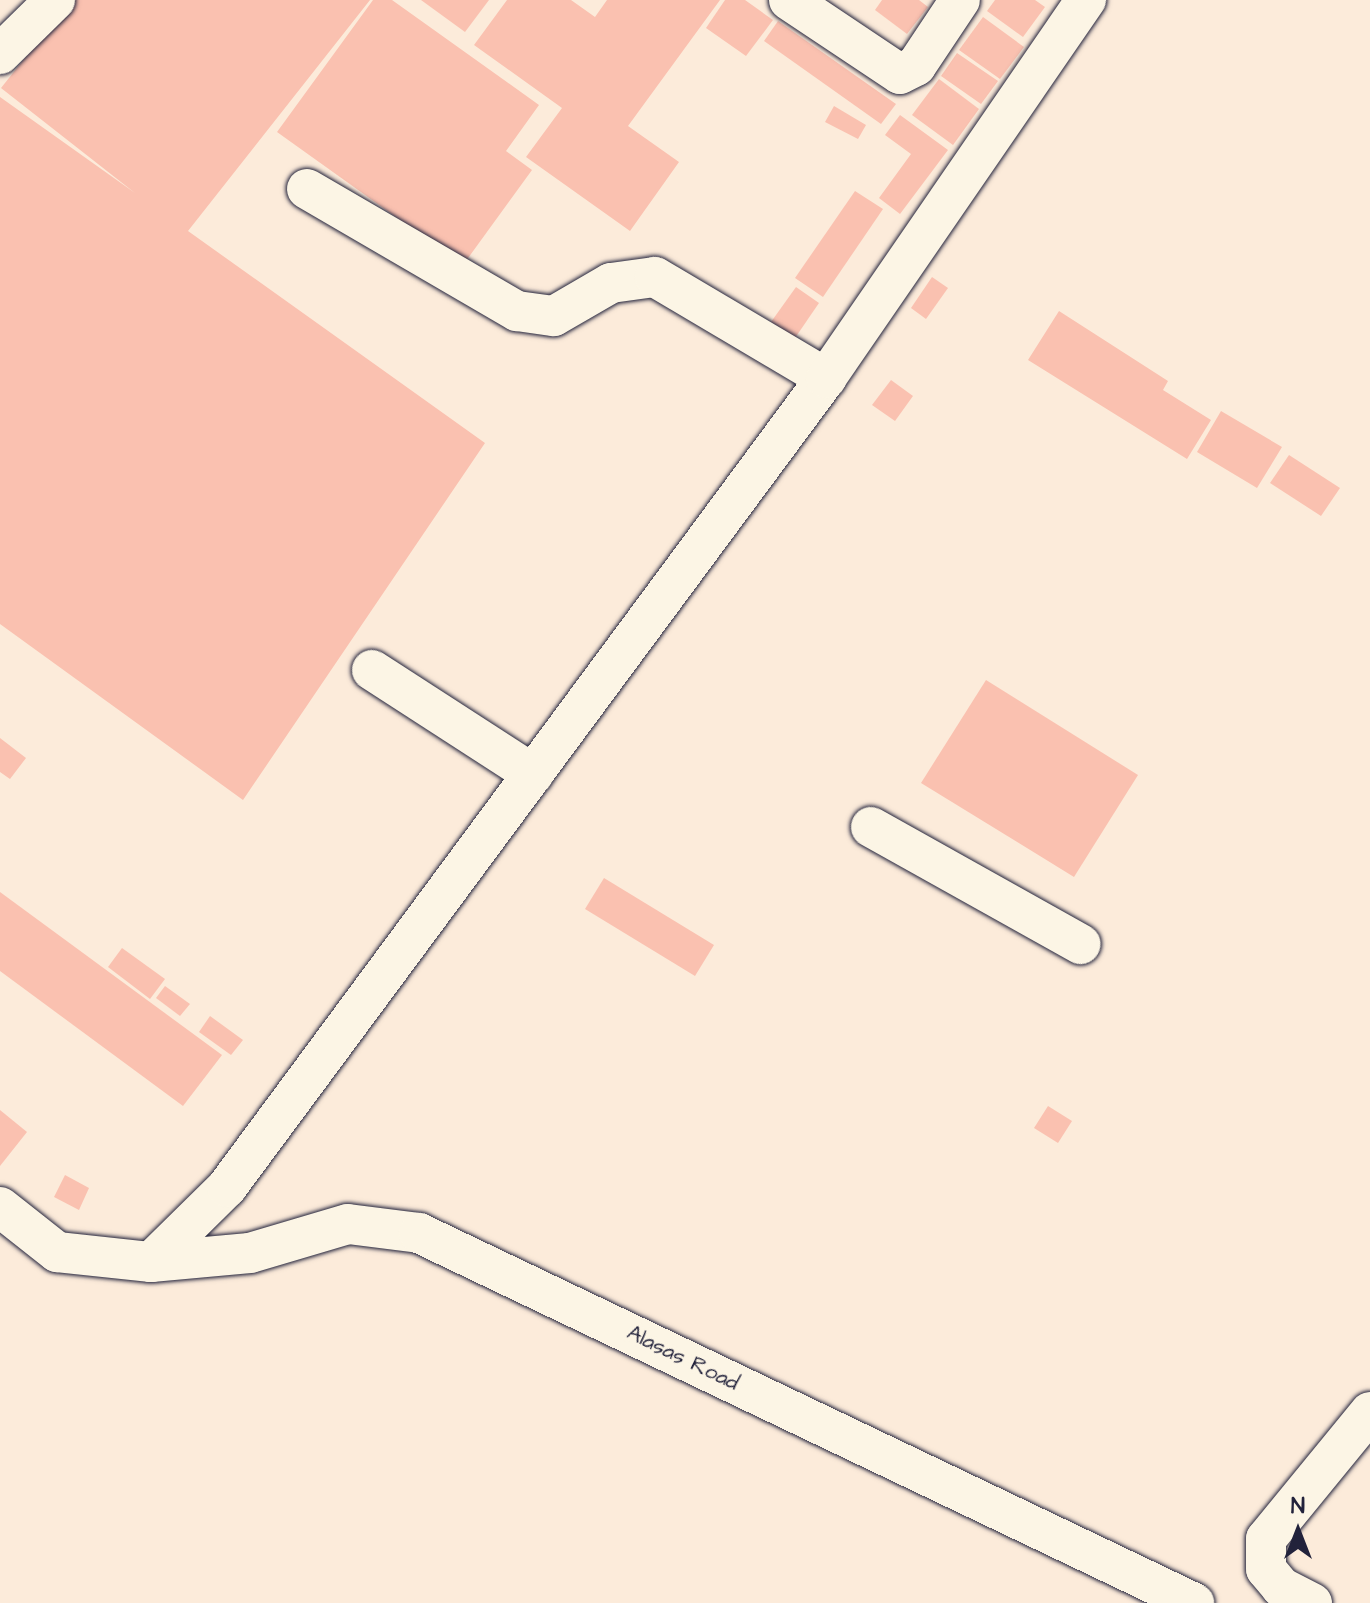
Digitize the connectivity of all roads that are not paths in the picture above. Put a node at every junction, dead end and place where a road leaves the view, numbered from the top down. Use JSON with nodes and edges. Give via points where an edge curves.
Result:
{"nodes":[{"id":1,"x":55,"y":0,"type":"edge"},
{"id":2,"x":960,"y":0,"type":"edge"},
{"id":3,"x":1086,"y":0,"type":"edge"},
{"id":4,"x":795,"y":2,"type":"edge"},
{"id":5,"x":0,"y":54,"type":"edge"},
{"id":6,"x":307,"y":189,"type":"dead end"},
{"id":7,"x":826,"y":378,"type":"junction"},
{"id":8,"x":372,"y":670,"type":"dead end"},
{"id":9,"x":533,"y":774,"type":"junction"},
{"id":10,"x":871,"y":827,"type":"dead end"},
{"id":11,"x":1080,"y":944,"type":"dead end"},
{"id":12,"x":0,"y":1207,"type":"edge"},
{"id":13,"x":151,"y":1262,"type":"junction"},
{"id":14,"x":1370,"y":1412,"type":"edge"},
{"id":15,"x":1194,"y":1603,"type":"edge"},
{"id":16,"x":1312,"y":1603,"type":"edge"}],
"edges":[{"from":1,"to":5,"type":"street"},
{"from":2,"to":4,"type":"street","via":[[908,74],[889,69]]},
{"from":3,"to":7,"type":"street"},
{"from":6,"to":7,"type":"street","via":[[517,311],[554,316],[611,283],[655,277]]},
{"from":7,"to":9,"type":"street"},
{"from":8,"to":9,"type":"street"},
{"from":9,"to":13,"type":"street","via":[[227,1187]]},
{"from":10,"to":11,"type":"street"},
{"from":12,"to":13,"type":"street","name":"Alasas Road","via":[[57,1252]]},
{"from":13,"to":15,"type":"street","name":"Alasas Road","via":[[250,1253],[348,1224],[419,1233]]},
{"from":14,"to":16,"type":"street","via":[[1266,1539],[1266,1569],[1281,1587]]}]}
